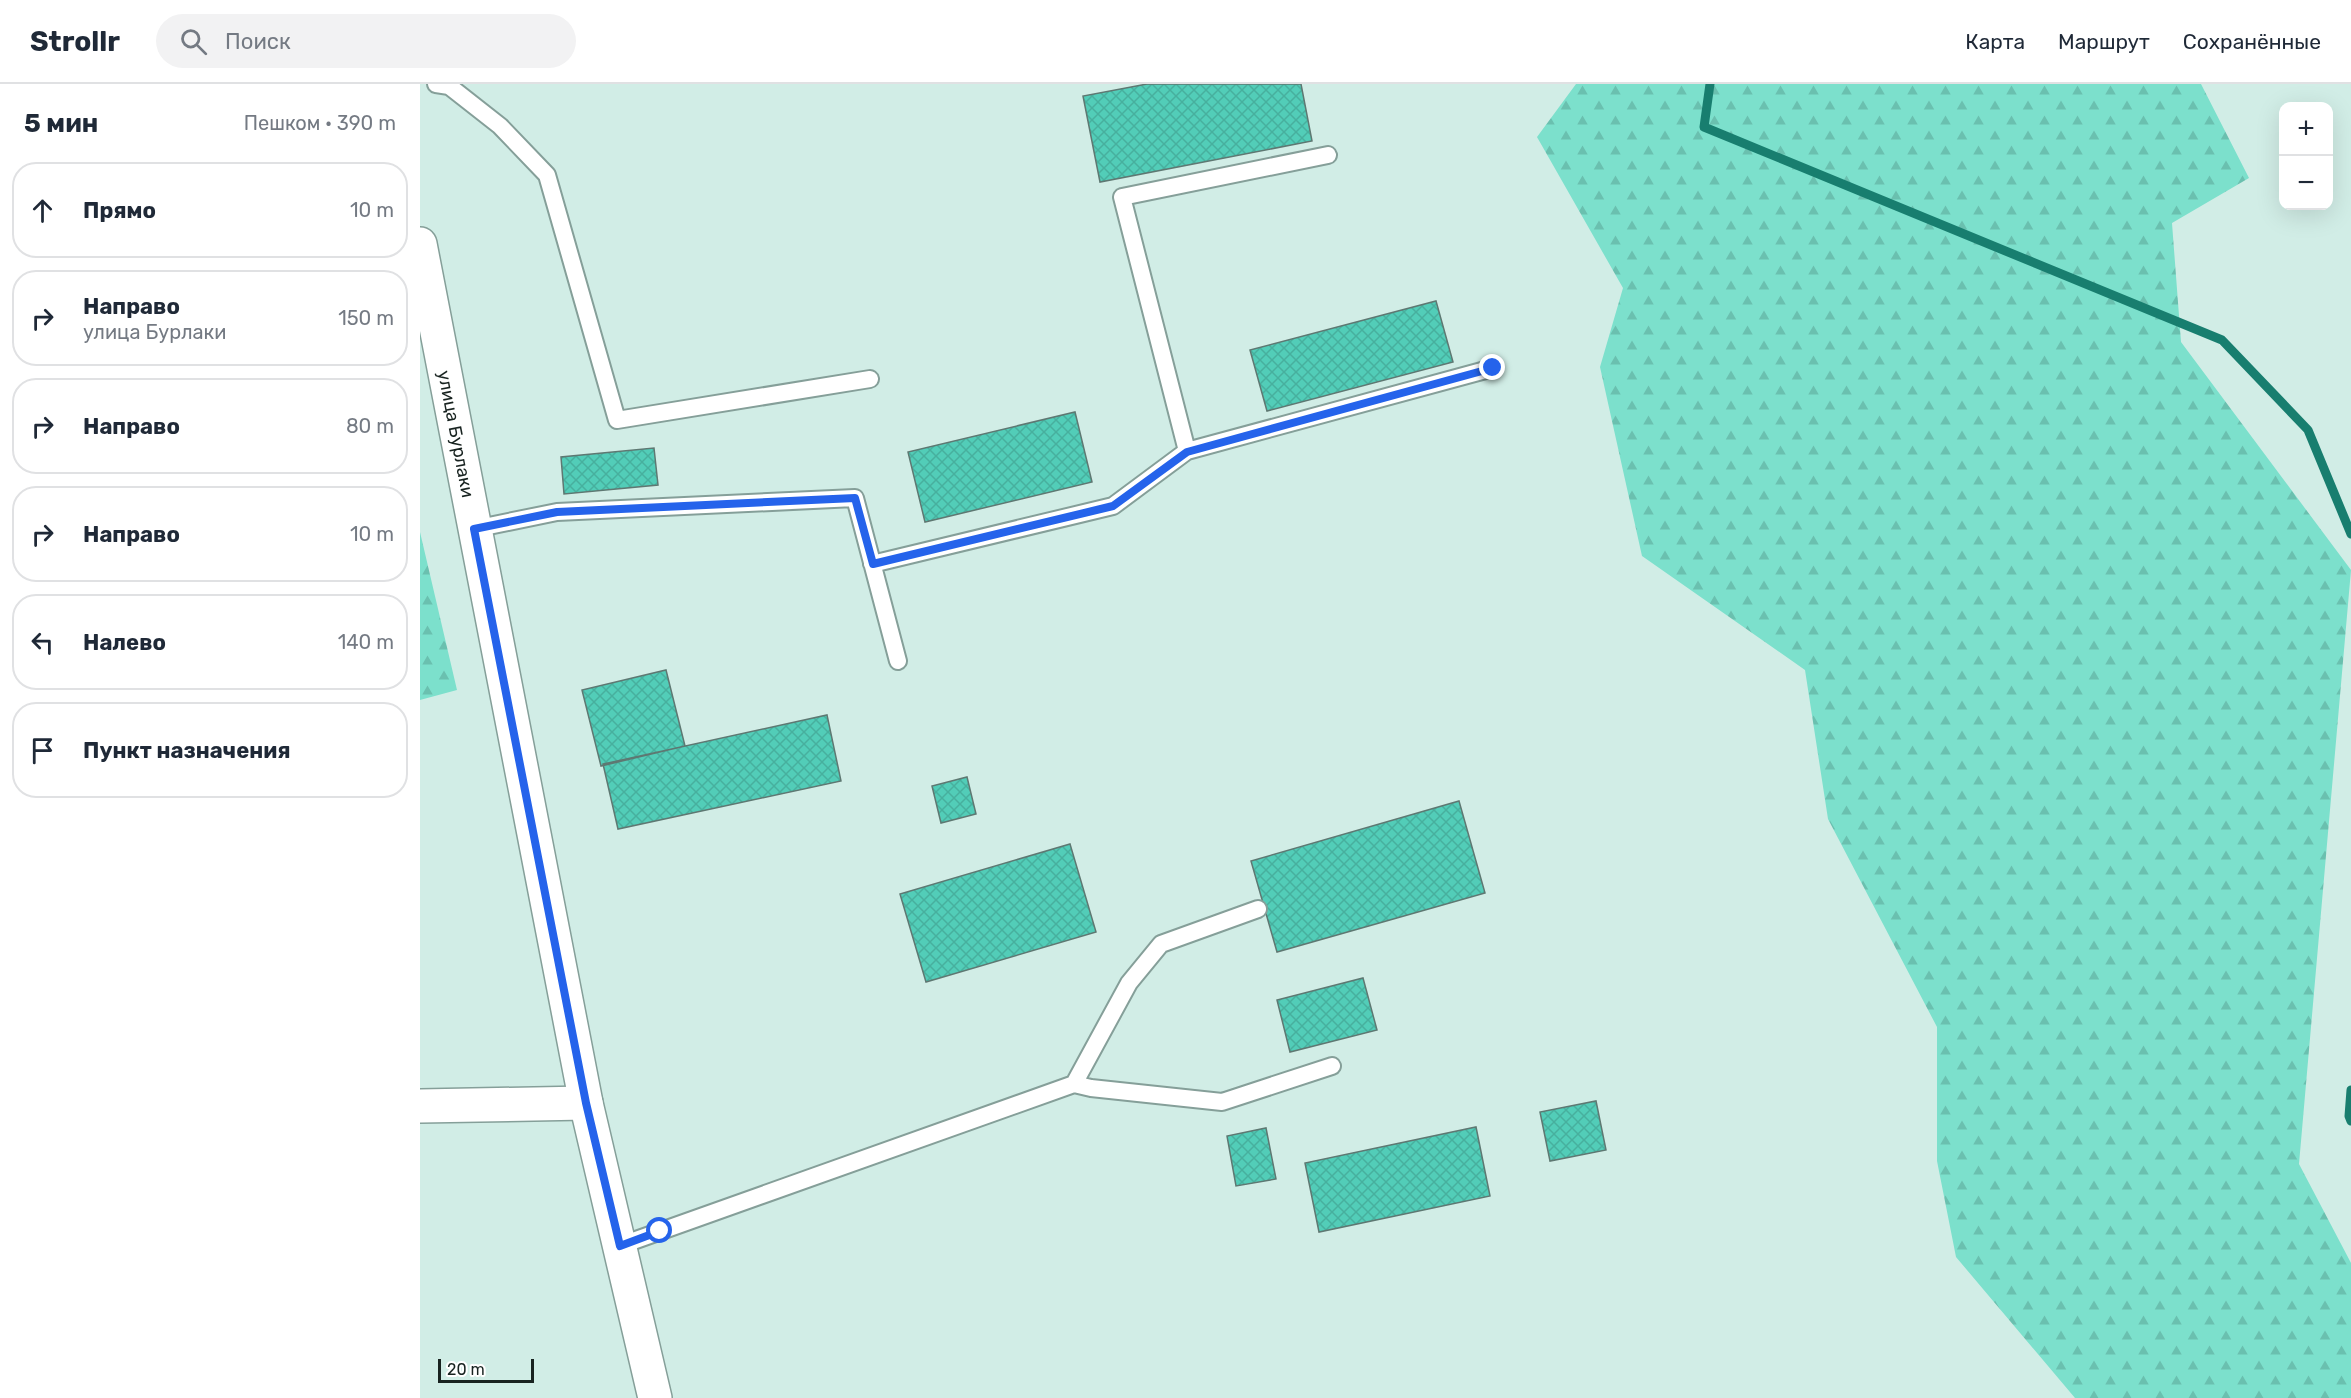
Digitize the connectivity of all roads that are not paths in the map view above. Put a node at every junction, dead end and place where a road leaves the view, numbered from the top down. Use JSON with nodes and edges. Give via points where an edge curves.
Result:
{"nodes":[{"id":1,"x":436,"y":84,"type":"edge"},
{"id":2,"x":1328,"y":155,"type":"dead end"},
{"id":3,"x":420,"y":244,"type":"edge"},
{"id":4,"x":1493,"y":368,"type":"dead end"},
{"id":5,"x":870,"y":379,"type":"dead end"},
{"id":6,"x":1187,"y":452,"type":"junction"},
{"id":7,"x":474,"y":529,"type":"junction"},
{"id":8,"x":873,"y":564,"type":"junction"},
{"id":9,"x":898,"y":661,"type":"dead end"},
{"id":10,"x":1258,"y":909,"type":"dead end"},
{"id":11,"x":1332,"y":1066,"type":"dead end"},
{"id":12,"x":1074,"y":1084,"type":"junction"},
{"id":13,"x":586,"y":1103,"type":"junction"},
{"id":14,"x":420,"y":1106,"type":"edge"},
{"id":15,"x":620,"y":1246,"type":"junction"},
{"id":16,"x":655,"y":1398,"type":"edge"}],
"edges":[{"from":1,"to":5,"type":"lane","via":[[449,86],[500,126],[547,176],[617,420]]},
{"from":2,"to":6,"type":"lane","via":[[1122,197]]},
{"from":3,"to":7,"type":"street","name":"улица Бурлаки"},
{"from":4,"to":6,"type":"lane"},
{"from":6,"to":8,"type":"lane","via":[[1113,506]]},
{"from":7,"to":8,"type":"lane","via":[[557,512],[855,498]]},
{"from":7,"to":13,"type":"street","name":"улица Бурлаки"},
{"from":8,"to":9,"type":"lane"},
{"from":10,"to":12,"type":"lane","via":[[1161,944],[1129,983]]},
{"from":11,"to":12,"type":"lane","via":[[1222,1102]]},
{"from":12,"to":15,"type":"lane"},
{"from":13,"to":14,"type":"street"},
{"from":13,"to":15,"type":"street","name":"улица Бурлаки"},
{"from":15,"to":16,"type":"street","name":"улица Бурлаки"}]}
